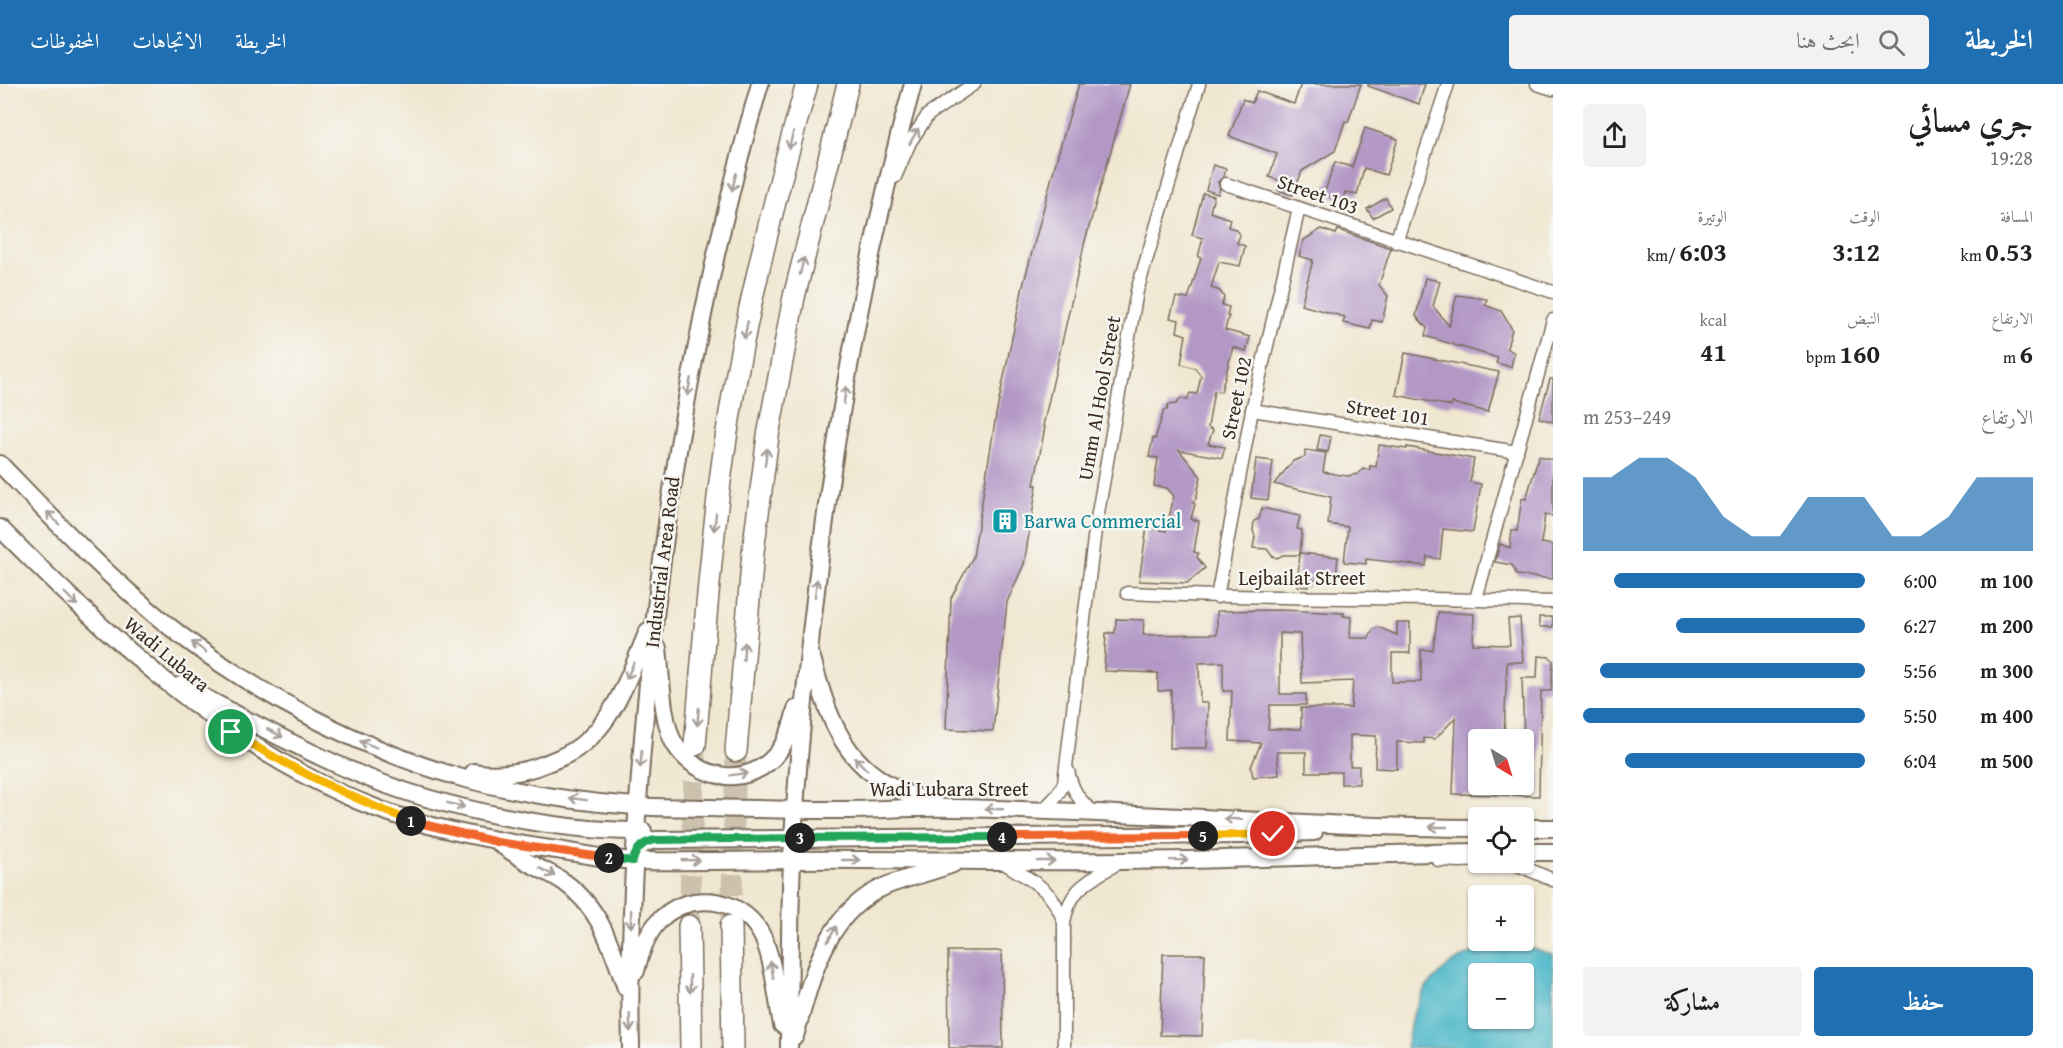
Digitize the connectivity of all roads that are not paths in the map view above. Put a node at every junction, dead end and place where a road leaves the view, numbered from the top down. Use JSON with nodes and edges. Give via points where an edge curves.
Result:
{"nodes":[{"id":1,"x":760,"y":84,"type":"edge"},
{"id":2,"x":807,"y":84,"type":"edge"},
{"id":3,"x":913,"y":84,"type":"edge"},
{"id":4,"x":974,"y":84,"type":"edge"},
{"id":5,"x":1199,"y":84,"type":"edge"},
{"id":6,"x":1448,"y":84,"type":"edge"},
{"id":7,"x":1537,"y":84,"type":"edge"},
{"id":8,"x":1553,"y":89,"type":"edge"},
{"id":9,"x":847,"y":90,"type":"edge"},
{"id":10,"x":1226,"y":184,"type":"dead end"},
{"id":11,"x":1299,"y":207,"type":"junction"},
{"id":12,"x":881,"y":208,"type":"junction"},
{"id":13,"x":1396,"y":242,"type":"junction"},
{"id":14,"x":1553,"y":292,"type":"edge"},
{"id":15,"x":1553,"y":320,"type":"edge"},
{"id":16,"x":1252,"y":410,"type":"junction"},
{"id":17,"x":1517,"y":452,"type":"junction"},
{"id":18,"x":0,"y":464,"type":"edge"},
{"id":19,"x":0,"y":528,"type":"edge"},
{"id":20,"x":1127,"y":593,"type":"dead end"},
{"id":21,"x":1217,"y":597,"type":"junction"},
{"id":22,"x":1476,"y":599,"type":"junction"},
{"id":23,"x":1553,"y":602,"type":"edge"},
{"id":24,"x":654,"y":617,"type":"junction"},
{"id":25,"x":809,"y":646,"type":"junction"},
{"id":26,"x":149,"y":668,"type":"junction"},
{"id":27,"x":695,"y":745,"type":"tunnel mouth"},
{"id":28,"x":736,"y":751,"type":"tunnel mouth"},
{"id":29,"x":1066,"y":761,"type":"junction"},
{"id":30,"x":422,"y":765,"type":"junction"},
{"id":31,"x":636,"y":806,"type":"junction"},
{"id":32,"x":950,"y":808,"type":"junction"},
{"id":33,"x":795,"y":810,"type":"junction"},
{"id":34,"x":1039,"y":811,"type":"junction"},
{"id":35,"x":1094,"y":812,"type":"junction"},
{"id":36,"x":1396,"y":827,"type":"junction"},
{"id":37,"x":1468,"y":828,"type":"edge"},
{"id":38,"x":1534,"y":828,"type":"edge"},
{"id":39,"x":1553,"y":828,"type":"edge"},
{"id":40,"x":634,"y":831,"type":"junction"},
{"id":41,"x":794,"y":838,"type":"junction"},
{"id":42,"x":497,"y":842,"type":"junction"},
{"id":43,"x":1468,"y":852,"type":"edge"},
{"id":44,"x":1534,"y":852,"type":"edge"},
{"id":45,"x":1553,"y":852,"type":"edge"},
{"id":46,"x":1389,"y":856,"type":"junction"},
{"id":47,"x":793,"y":859,"type":"junction"},
{"id":48,"x":962,"y":860,"type":"junction"},
{"id":49,"x":633,"y":861,"type":"junction"},
{"id":50,"x":1001,"y":861,"type":"junction"},
{"id":51,"x":1120,"y":861,"type":"junction"},
{"id":52,"x":1468,"y":861,"type":"edge"},
{"id":53,"x":1534,"y":872,"type":"edge"},
{"id":54,"x":1553,"y":880,"type":"edge"},
{"id":55,"x":1064,"y":922,"type":"junction"},
{"id":56,"x":689,"y":926,"type":"tunnel mouth"},
{"id":57,"x":731,"y":926,"type":"tunnel mouth"},
{"id":58,"x":630,"y":998,"type":"junction"},
{"id":59,"x":631,"y":1048,"type":"edge"},
{"id":60,"x":691,"y":1048,"type":"edge"},
{"id":61,"x":732,"y":1048,"type":"edge"},
{"id":62,"x":789,"y":1048,"type":"edge"},
{"id":63,"x":1064,"y":1048,"type":"edge"}],
"edges":[{"from":1,"to":24,"type":"street","name":"Industrial Area Road","one_way":true,"via":[[713,268],[677,446]]},
{"from":2,"to":27,"type":"highway","one_way":true,"via":[[758,269],[734,392],[712,548]]},
{"from":3,"to":12,"type":"street"},
{"from":12,"to":4,"type":"street","one_way":true,"via":[[919,126],[928,115]]},
{"from":5,"to":29,"type":"street","name":"Umm Al Hool Street","via":[[1137,291],[1095,530]]},
{"from":6,"to":13,"type":"street"},
{"from":7,"to":8,"type":"street"},
{"from":28,"to":9,"type":"highway","one_way":true,"via":[[753,552],[768,436],[794,297]]},
{"from":10,"to":11,"type":"street","name":"Street 103"},
{"from":11,"to":13,"type":"street","name":"Street 103"},
{"from":11,"to":16,"type":"street","name":"Street 102"},
{"from":25,"to":12,"type":"street","one_way":true,"via":[[851,358]]},
{"from":13,"to":14,"type":"street","name":"Street 103"},
{"from":15,"to":17,"type":"street"},
{"from":16,"to":17,"type":"street","name":"Street 101"},
{"from":16,"to":21,"type":"street","name":"Street 102"},
{"from":17,"to":22,"type":"street"},
{"from":30,"to":18,"type":"street","name":"Wadi Lubara","one_way":true,"via":[[318,720],[233,671],[179,634],[109,573]]},
{"from":19,"to":26,"type":"street","name":"Wadi Lubara","one_way":true,"via":[[91,618]]},
{"from":20,"to":21,"type":"street","name":"Lejbailat Street"},
{"from":21,"to":22,"type":"street","name":"Lejbailat Street"},
{"from":22,"to":23,"type":"street","name":"Lejbailat Street"},
{"from":24,"to":25,"type":"street","one_way":true,"via":[[673,740],[696,768],[723,776],[756,770],[778,752],[793,723]]},
{"from":24,"to":30,"type":"street","one_way":true,"via":[[616,700],[580,746],[531,769],[506,773]]},
{"from":24,"to":31,"type":"street","name":"Industrial Area Road","one_way":true},
{"from":32,"to":25,"type":"street","one_way":true,"via":[[903,793],[862,767],[832,722]]},
{"from":25,"to":33,"type":"street"},
{"from":26,"to":40,"type":"street","one_way":true,"via":[[312,752],[432,799],[554,824]]},
{"from":26,"to":42,"type":"street","name":"Wadi Lubara","via":[[231,732],[308,777],[412,822]]},
{"from":29,"to":34,"type":"street","name":"Umm Al Hool Street","via":[[1064,783],[1048,806]]},
{"from":29,"to":35,"type":"street","name":"Umm Al Hool Street","via":[[1077,796]]},
{"from":31,"to":30,"type":"street","name":"Wadi Lubara Street","one_way":true,"via":[[537,794]]},
{"from":31,"to":33,"type":"street","name":"Wadi Lubara Street"},
{"from":31,"to":40,"type":"street","name":"Industrial Area Road"},
{"from":32,"to":33,"type":"street","name":"Wadi Lubara Street"},
{"from":34,"to":32,"type":"street","name":"Wadi Lubara Street","one_way":true},
{"from":33,"to":40,"type":"street","via":[[788,824],[777,830]]},
{"from":33,"to":41,"type":"street"},
{"from":34,"to":35,"type":"street","name":"Wadi Lubara Street"},
{"from":36,"to":35,"type":"street","name":"Wadi Lubara Street","one_way":true},
{"from":37,"to":36,"type":"street","name":"Wadi Lubara Street","one_way":true},
{"from":36,"to":41,"type":"street","via":[[1241,836]]},
{"from":38,"to":39,"type":"street"},
{"from":40,"to":49,"type":"street","name":"Industrial Area Road"},
{"from":41,"to":47,"type":"street"},
{"from":41,"to":49,"type":"street","via":[[652,840],[638,848]]},
{"from":42,"to":49,"type":"street"},
{"from":42,"to":58,"type":"street","one_way":true,"via":[[565,882],[585,901],[610,942]]},
{"from":43,"to":46,"type":"street"},
{"from":44,"to":45,"type":"street"},
{"from":51,"to":46,"type":"street","one_way":true},
{"from":46,"to":52,"type":"street"},
{"from":47,"to":48,"type":"street","one_way":true},
{"from":49,"to":47,"type":"street","one_way":true},
{"from":47,"to":62,"type":"street"},
{"from":48,"to":50,"type":"street"},
{"from":62,"to":48,"type":"street","one_way":true,"via":[[817,966],[837,925],[850,909],[886,886]]},
{"from":49,"to":58,"type":"street","name":"Industrial Area Road","one_way":true},
{"from":50,"to":51,"type":"street","one_way":true},
{"from":50,"to":55,"type":"street","via":[[1050,893]]},
{"from":51,"to":55,"type":"street","via":[[1073,894]]},
{"from":53,"to":54,"type":"street"},
{"from":55,"to":63,"type":"street"},
{"from":56,"to":60,"type":"highway","one_way":true},
{"from":57,"to":61,"type":"highway"},
{"from":58,"to":59,"type":"street","name":"Industrial Area Road","one_way":true},
{"from":62,"to":58,"type":"street","one_way":true,"via":[[762,933],[739,909],[725,904],[683,904],[659,920],[642,952]]}]}
